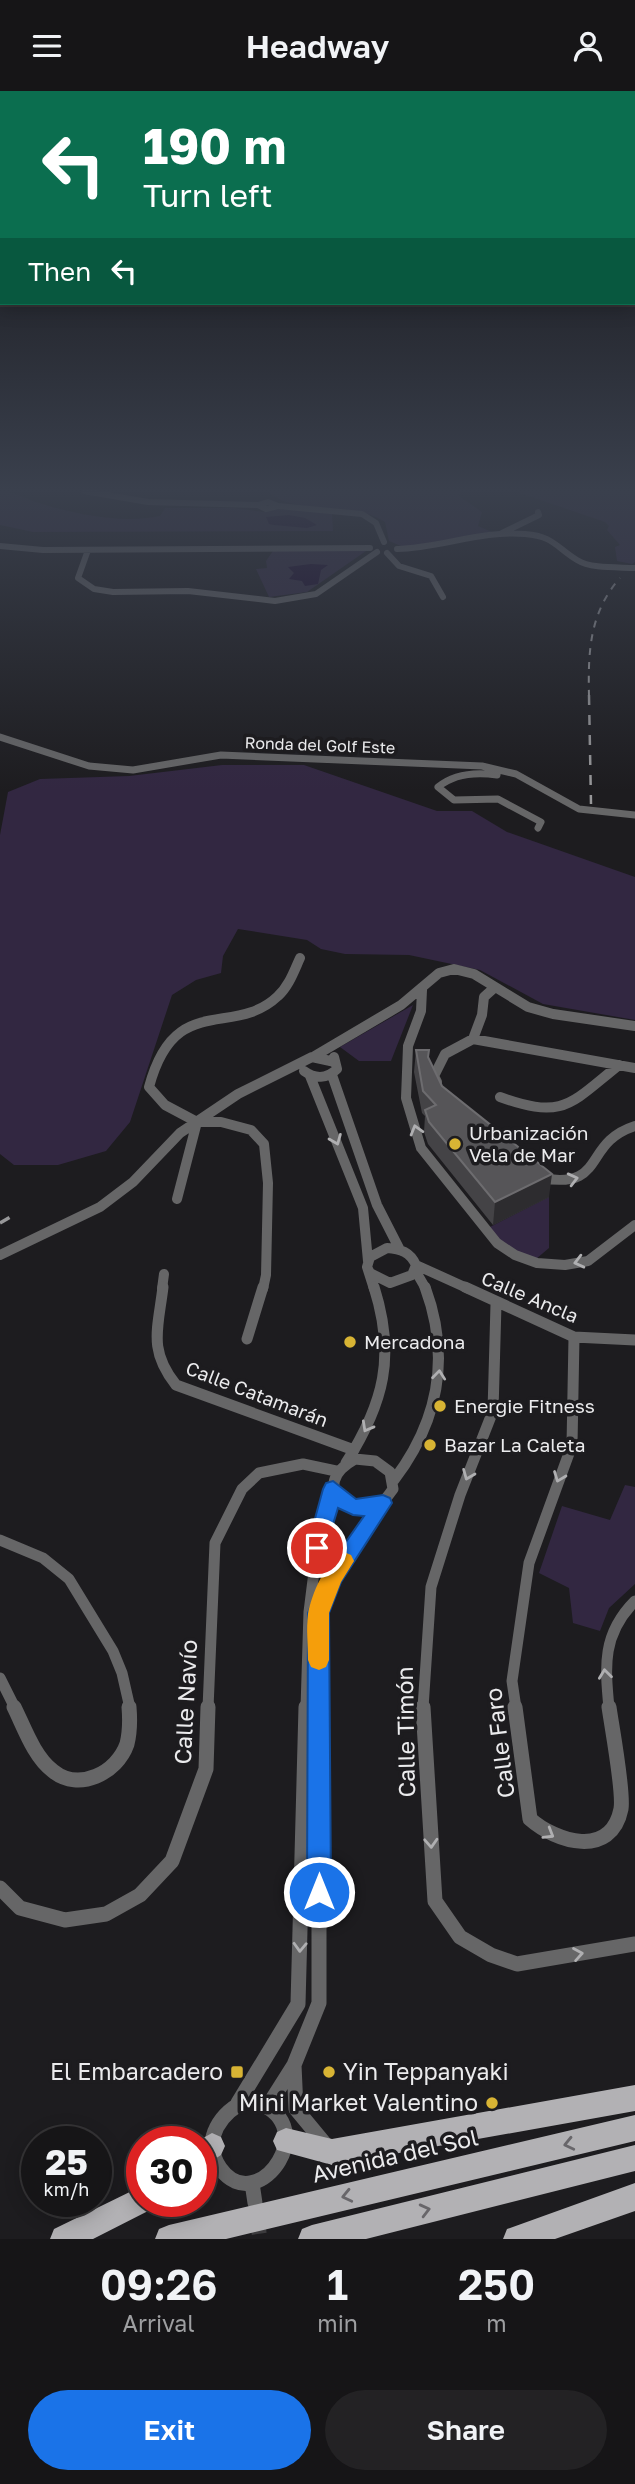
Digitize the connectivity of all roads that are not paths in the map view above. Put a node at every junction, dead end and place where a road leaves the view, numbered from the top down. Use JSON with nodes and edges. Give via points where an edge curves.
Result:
{"nodes":[{"id":1,"x":173,"y":591,"type":"edge"},
{"id":2,"x":320,"y":591,"type":"edge"},
{"id":3,"x":440,"y":591,"type":"edge"},
{"id":4,"x":443,"y":597,"type":"dead end"},
{"id":5,"x":0,"y":737,"type":"edge"},
{"id":6,"x":525,"y":780,"type":"junction"},
{"id":7,"x":635,"y":815,"type":"edge"},
{"id":8,"x":538,"y":828,"type":"dead end"},
{"id":9,"x":300,"y":958,"type":"dead end"},
{"id":10,"x":494,"y":988,"type":"junction"},
{"id":11,"x":422,"y":990,"type":"junction"},
{"id":12,"x":635,"y":1026,"type":"edge"},
{"id":13,"x":472,"y":1039,"type":"junction"},
{"id":14,"x":335,"y":1043,"type":"junction"},
{"id":15,"x":310,"y":1058,"type":"junction"},
{"id":16,"x":335,"y":1062,"type":"junction"},
{"id":17,"x":620,"y":1065,"type":"junction"},
{"id":18,"x":635,"y":1067,"type":"edge"},
{"id":19,"x":281,"y":1073,"type":"junction"},
{"id":20,"x":307,"y":1074,"type":"junction"},
{"id":21,"x":332,"y":1075,"type":"junction"},
{"id":22,"x":440,"y":1089,"type":"edge"},
{"id":23,"x":500,"y":1097,"type":"dead end"},
{"id":24,"x":197,"y":1122,"type":"junction"},
{"id":25,"x":635,"y":1126,"type":"edge"},
{"id":26,"x":533,"y":1175,"type":"edge"},
{"id":27,"x":177,"y":1199,"type":"dead end"},
{"id":28,"x":635,"y":1225,"type":"edge"},
{"id":29,"x":400,"y":1250,"type":"junction"},
{"id":30,"x":0,"y":1255,"type":"edge"},
{"id":31,"x":368,"y":1264,"type":"junction"},
{"id":32,"x":416,"y":1267,"type":"junction"},
{"id":33,"x":164,"y":1274,"type":"dead end"},
{"id":34,"x":496,"y":1304,"type":"junction"},
{"id":35,"x":574,"y":1338,"type":"junction"},
{"id":36,"x":247,"y":1339,"type":"dead end"},
{"id":37,"x":635,"y":1340,"type":"edge"},
{"id":38,"x":354,"y":1450,"type":"junction"},
{"id":39,"x":341,"y":1467,"type":"junction"},
{"id":40,"x":394,"y":1480,"type":"junction"},
{"id":41,"x":333,"y":1489,"type":"junction"},
{"id":42,"x":383,"y":1503,"type":"junction"},
{"id":43,"x":0,"y":1540,"type":"edge"},
{"id":44,"x":635,"y":1601,"type":"edge"},
{"id":45,"x":0,"y":1678,"type":"edge"},
{"id":46,"x":0,"y":1888,"type":"edge"},
{"id":47,"x":635,"y":1944,"type":"edge"},
{"id":48,"x":294,"y":2065,"type":"junction"},
{"id":49,"x":635,"y":2098,"type":"edge"},
{"id":50,"x":238,"y":2103,"type":"junction"},
{"id":51,"x":268,"y":2106,"type":"junction"},
{"id":52,"x":215,"y":2126,"type":"edge"},
{"id":53,"x":635,"y":2128,"type":"edge"},
{"id":54,"x":286,"y":2141,"type":"junction"},
{"id":55,"x":332,"y":2152,"type":"junction"},
{"id":56,"x":635,"y":2158,"type":"edge"},
{"id":57,"x":217,"y":2165,"type":"edge"},
{"id":58,"x":252,"y":2183,"type":"junction"},
{"id":59,"x":635,"y":2197,"type":"edge"},
{"id":60,"x":255,"y":2203,"type":"dead end"},
{"id":61,"x":126,"y":2207,"type":"edge"},
{"id":62,"x":64,"y":2239,"type":"edge"},
{"id":63,"x":169,"y":2239,"type":"edge"},
{"id":64,"x":312,"y":2239,"type":"edge"},
{"id":65,"x":517,"y":2239,"type":"edge"}],
"edges":[{"from":1,"to":2,"type":"street","via":[[275,601]]},
{"from":3,"to":4,"type":"street"},
{"from":5,"to":6,"type":"street","name":"Ronda del Golf Este","via":[[89,766],[122,769],[221,755],[482,765]]},
{"from":6,"to":7,"type":"street","name":"Ronda del Golf Este","via":[[579,809]]},
{"from":6,"to":8,"type":"street","via":[[475,774],[449,778],[438,787],[454,800],[498,799],[541,822]]},
{"from":9,"to":24,"type":"street","via":[[276,999],[247,1012],[190,1023],[172,1038],[149,1087],[165,1105]]},
{"from":10,"to":11,"type":"street","via":[[474,974],[454,969],[439,973]]},
{"from":10,"to":12,"type":"street","via":[[528,1007],[553,1014]]},
{"from":10,"to":13,"type":"street","via":[[484,997]]},
{"from":11,"to":14,"type":"street"},
{"from":28,"to":11,"type":"street","one_way":true,"via":[[588,1261],[565,1265],[537,1263],[497,1243],[421,1148],[407,1098],[408,1046],[421,1011]]},
{"from":13,"to":17,"type":"street"},
{"from":13,"to":22,"type":"street","via":[[445,1054],[434,1076]]},
{"from":14,"to":15,"type":"street"},
{"from":14,"to":16,"type":"street"},
{"from":15,"to":16,"type":"street"},
{"from":15,"to":19,"type":"street"},
{"from":15,"to":20,"type":"street","via":[[303,1065]]},
{"from":16,"to":21,"type":"street","via":[[337,1069]]},
{"from":17,"to":18,"type":"street"},
{"from":17,"to":23,"type":"street","via":[[570,1106],[557,1110],[542,1111]]},
{"from":19,"to":20,"type":"street"},
{"from":19,"to":24,"type":"street","via":[[238,1094]]},
{"from":20,"to":21,"type":"street"},
{"from":20,"to":31,"type":"street","one_way":true,"via":[[363,1207]]},
{"from":21,"to":29,"type":"street","via":[[377,1205]]},
{"from":24,"to":27,"type":"street"},
{"from":24,"to":30,"type":"street","via":[[100,1206]]},
{"from":24,"to":36,"type":"street","via":[[221,1122],[251,1130],[264,1144],[266,1275]]},
{"from":26,"to":25,"type":"street","one_way":true,"via":[[564,1182],[585,1175],[610,1138]]},
{"from":29,"to":31,"type":"street","via":[[380,1250]]},
{"from":29,"to":32,"type":"street","via":[[411,1256]]},
{"from":31,"to":32,"type":"street","via":[[375,1278],[390,1283],[406,1280]]},
{"from":31,"to":38,"type":"street","one_way":true,"via":[[386,1328],[387,1373],[375,1412]]},
{"from":32,"to":34,"type":"street","name":"Calle Ancla"},
{"from":40,"to":32,"type":"street","one_way":true,"via":[[429,1422],[441,1373],[437,1327]]},
{"from":33,"to":38,"type":"street","name":"Calle Catamarán","via":[[157,1340],[160,1365],[176,1385]]},
{"from":34,"to":35,"type":"street","name":"Calle Ancla"},
{"from":34,"to":47,"type":"street","name":"Calle Timón","one_way":true,"via":[[493,1411],[431,1587],[422,1697],[435,1901],[460,1937],[517,1964]]},
{"from":35,"to":37,"type":"street","name":"Calle Ancla"},
{"from":35,"to":44,"type":"street","name":"Calle Faro","one_way":true,"via":[[572,1445],[529,1563],[512,1681],[530,1819],[563,1842],[593,1842],[617,1822],[621,1808],[604,1661],[623,1613]]},
{"from":38,"to":39,"type":"street"},
{"from":39,"to":40,"type":"street","via":[[355,1459],[375,1461],[384,1465]]},
{"from":39,"to":41,"type":"street"},
{"from":39,"to":46,"type":"street","name":"Calle Navío","via":[[303,1464],[259,1473],[242,1489],[215,1543],[206,1769],[172,1861],[140,1895],[106,1914],[65,1920],[20,1908]]},
{"from":40,"to":42,"type":"street","via":[[390,1497]]},
{"from":41,"to":42,"type":"street","via":[[353,1507]]},
{"from":41,"to":50,"type":"street","one_way":true,"via":[[317,1548],[310,1612],[298,2004]]},
{"from":42,"to":48,"type":"street","via":[[332,1578],[319,1613],[319,2003]]},
{"from":43,"to":45,"type":"street","via":[[33,1551],[66,1576],[115,1654],[126,1683],[130,1715],[129,1740],[122,1757],[96,1777],[66,1779],[49,1767]]},
{"from":48,"to":51,"type":"street"},
{"from":48,"to":55,"type":"street","via":[[296,2109]]},
{"from":49,"to":55,"type":"main road"},
{"from":50,"to":51,"type":"street"},
{"from":50,"to":52,"type":"street"},
{"from":51,"to":54,"type":"street","via":[[284,2127]]},
{"from":53,"to":63,"type":"main road","name":"Avenida del Sol","one_way":true},
{"from":54,"to":55,"type":"main road"},
{"from":54,"to":58,"type":"street","via":[[272,2173]]},
{"from":64,"to":56,"type":"main road","one_way":true},
{"from":57,"to":58,"type":"street","via":[[229,2178]]},
{"from":58,"to":60,"type":"street"},
{"from":59,"to":65,"type":"main road"},
{"from":61,"to":62,"type":"main road"}]}
